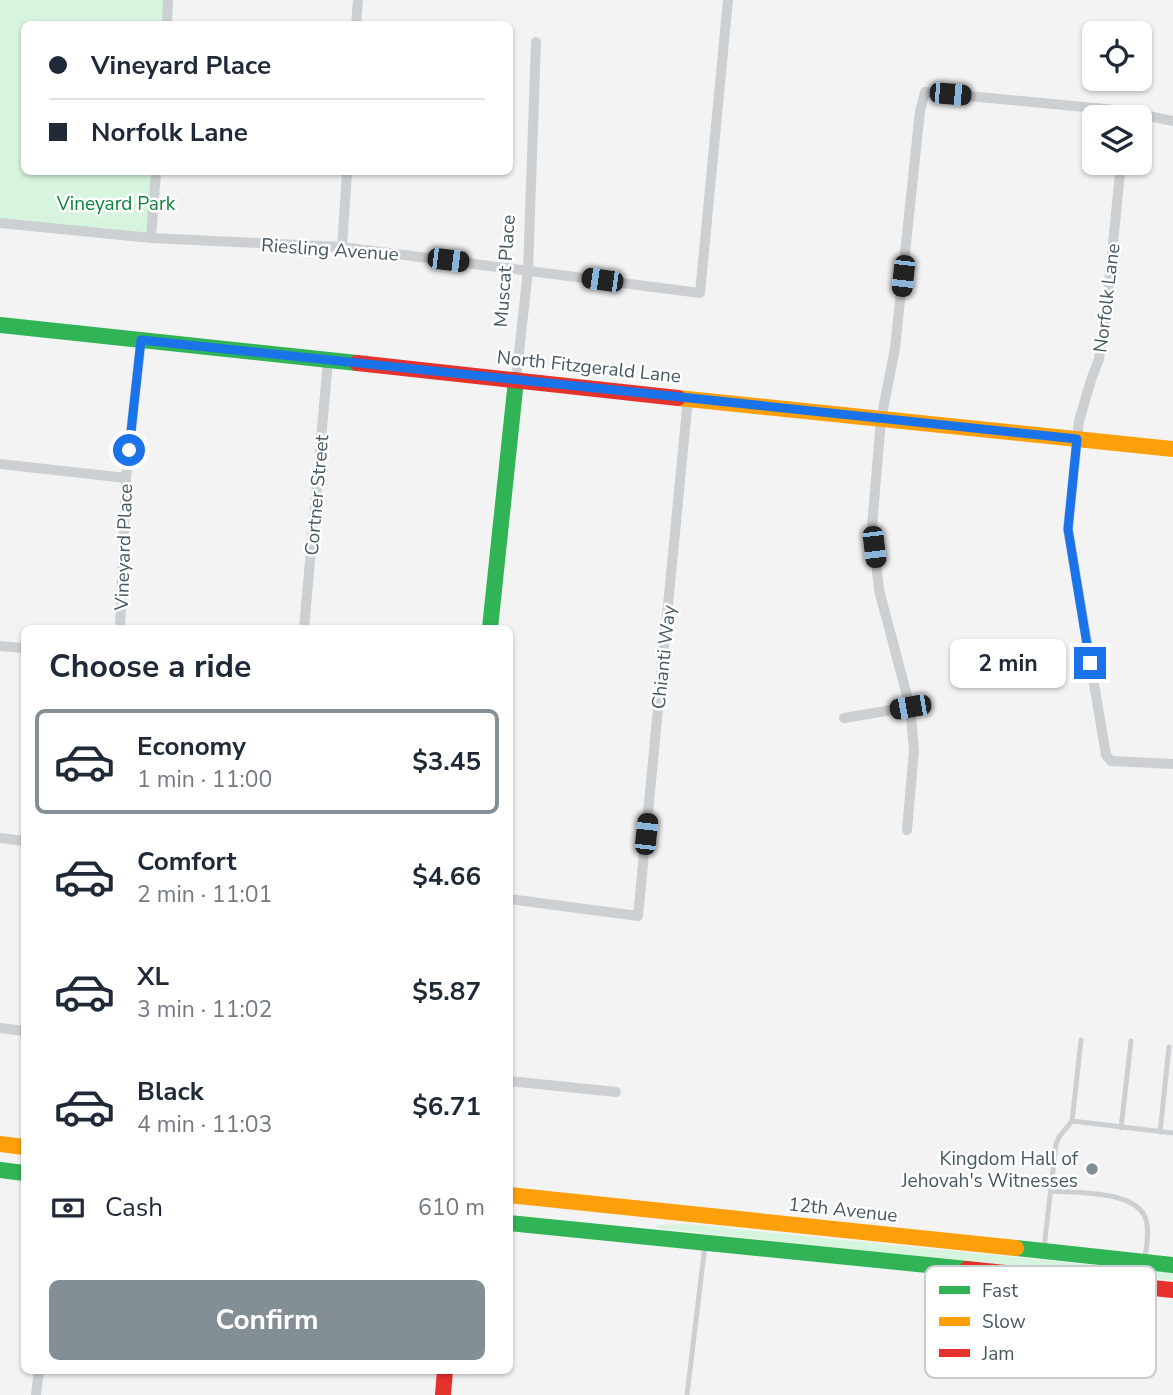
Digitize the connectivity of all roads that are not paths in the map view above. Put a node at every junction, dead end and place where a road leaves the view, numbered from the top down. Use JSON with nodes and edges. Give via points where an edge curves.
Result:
{"nodes":[{"id":1,"x":168,"y":0,"type":"edge"},
{"id":2,"x":358,"y":0,"type":"edge"},
{"id":3,"x":727,"y":0,"type":"edge"},
{"id":4,"x":167,"y":21,"type":"edge"},
{"id":5,"x":356,"y":21,"type":"edge"},
{"id":6,"x":536,"y":42,"type":"dead end"},
{"id":7,"x":1082,"y":109,"type":"edge"},
{"id":8,"x":1152,"y":118,"type":"edge"},
{"id":9,"x":1173,"y":121,"type":"edge"},
{"id":10,"x":156,"y":175,"type":"edge"},
{"id":11,"x":347,"y":175,"type":"edge"},
{"id":12,"x":1120,"y":175,"type":"edge"},
{"id":13,"x":0,"y":223,"type":"edge"},
{"id":14,"x":151,"y":238,"type":"junction"},
{"id":15,"x":342,"y":247,"type":"junction"},
{"id":16,"x":528,"y":270,"type":"junction"},
{"id":17,"x":0,"y":325,"type":"edge"},
{"id":18,"x":141,"y":340,"type":"junction"},
{"id":19,"x":328,"y":361,"type":"junction"},
{"id":20,"x":516,"y":380,"type":"junction"},
{"id":21,"x":688,"y":398,"type":"junction"},
{"id":22,"x":881,"y":420,"type":"junction"},
{"id":23,"x":1077,"y":439,"type":"junction"},
{"id":24,"x":1173,"y":449,"type":"edge"},
{"id":25,"x":0,"y":464,"type":"edge"},
{"id":26,"x":126,"y":478,"type":"junction"},
{"id":27,"x":120,"y":625,"type":"edge"},
{"id":28,"x":304,"y":625,"type":"edge"},
{"id":29,"x":490,"y":625,"type":"edge"},
{"id":30,"x":0,"y":646,"type":"edge"},
{"id":31,"x":21,"y":648,"type":"edge"},
{"id":32,"x":910,"y":707,"type":"junction"},
{"id":33,"x":844,"y":718,"type":"dead end"},
{"id":34,"x":1173,"y":764,"type":"edge"},
{"id":35,"x":907,"y":830,"type":"dead end"},
{"id":36,"x":0,"y":838,"type":"edge"},
{"id":37,"x":21,"y":841,"type":"edge"},
{"id":38,"x":513,"y":900,"type":"edge"},
{"id":39,"x":0,"y":1028,"type":"edge"},
{"id":40,"x":21,"y":1031,"type":"edge"},
{"id":41,"x":1081,"y":1040,"type":"dead end"},
{"id":42,"x":1131,"y":1041,"type":"dead end"},
{"id":43,"x":1169,"y":1047,"type":"dead end"},
{"id":44,"x":513,"y":1082,"type":"edge"},
{"id":45,"x":616,"y":1092,"type":"dead end"},
{"id":46,"x":1072,"y":1121,"type":"junction"},
{"id":47,"x":1121,"y":1128,"type":"junction"},
{"id":48,"x":1160,"y":1132,"type":"junction"},
{"id":49,"x":1173,"y":1133,"type":"edge"},
{"id":50,"x":0,"y":1144,"type":"edge"},
{"id":51,"x":21,"y":1147,"type":"edge"},
{"id":52,"x":0,"y":1170,"type":"edge"},
{"id":53,"x":21,"y":1173,"type":"edge"},
{"id":54,"x":1050,"y":1191,"type":"junction"},
{"id":55,"x":513,"y":1195,"type":"edge"},
{"id":56,"x":513,"y":1223,"type":"edge"},
{"id":57,"x":705,"y":1242,"type":"junction"},
{"id":58,"x":1044,"y":1251,"type":"junction"},
{"id":59,"x":1144,"y":1262,"type":"junction"},
{"id":60,"x":1173,"y":1265,"type":"edge"},
{"id":61,"x":939,"y":1266,"type":"edge"},
{"id":62,"x":39,"y":1374,"type":"edge"},
{"id":63,"x":445,"y":1374,"type":"edge"},
{"id":64,"x":36,"y":1395,"type":"edge"},
{"id":65,"x":443,"y":1395,"type":"edge"},
{"id":66,"x":687,"y":1395,"type":"edge"}],
"edges":[{"from":1,"to":4,"type":"street"},
{"from":2,"to":5,"type":"street"},
{"from":3,"to":16,"type":"street","name":"Riesling Avenue","via":[[700,293]]},
{"from":6,"to":16,"type":"street","name":"Muscat Place"},
{"from":7,"to":22,"type":"street","via":[[925,92],[895,348]]},
{"from":8,"to":9,"type":"street"},
{"from":10,"to":14,"type":"street"},
{"from":11,"to":15,"type":"street"},
{"from":12,"to":23,"type":"street","name":"Norfolk Lane","via":[[1105,325]]},
{"from":13,"to":14,"type":"street","name":"Riesling Avenue"},
{"from":14,"to":15,"type":"street","name":"Riesling Avenue"},
{"from":15,"to":16,"type":"street","name":"Riesling Avenue"},
{"from":16,"to":20,"type":"street","name":"Muscat Place"},
{"from":17,"to":18,"type":"street","name":"North Fitzgerald Lane"},
{"from":18,"to":19,"type":"street","name":"North Fitzgerald Lane"},
{"from":18,"to":26,"type":"street","name":"Vineyard Place"},
{"from":19,"to":20,"type":"street","name":"North Fitzgerald Lane"},
{"from":19,"to":28,"type":"street","name":"Cortner Street"},
{"from":20,"to":21,"type":"street","name":"North Fitzgerald Lane"},
{"from":20,"to":29,"type":"street","name":"Muscat Place"},
{"from":21,"to":22,"type":"street","name":"North Fitzgerald Lane"},
{"from":21,"to":38,"type":"street","name":"Chianti Way","via":[[638,916]]},
{"from":22,"to":23,"type":"street","name":"North Fitzgerald Lane"},
{"from":22,"to":32,"type":"street","via":[[872,526],[879,590]]},
{"from":23,"to":24,"type":"street","name":"North Fitzgerald Lane"},
{"from":23,"to":34,"type":"street","name":"Norfolk Lane","via":[[1068,529],[1106,755],[1111,761]]},
{"from":25,"to":26,"type":"street"},
{"from":26,"to":27,"type":"street","name":"Vineyard Place"},
{"from":30,"to":31,"type":"street"},
{"from":32,"to":33,"type":"street"},
{"from":32,"to":35,"type":"street","via":[[914,750]]},
{"from":36,"to":37,"type":"street"},
{"from":39,"to":40,"type":"street"},
{"from":41,"to":46,"type":"lane"},
{"from":42,"to":47,"type":"lane"},
{"from":43,"to":48,"type":"lane"},
{"from":44,"to":45,"type":"street"},
{"from":46,"to":47,"type":"lane"},
{"from":46,"to":54,"type":"lane","via":[[1056,1144]]},
{"from":47,"to":48,"type":"lane"},
{"from":48,"to":49,"type":"lane"},
{"from":50,"to":51,"type":"street"},
{"from":52,"to":53,"type":"street"},
{"from":54,"to":58,"type":"lane"},
{"from":54,"to":59,"type":"lane","via":[[1116,1197],[1134,1204],[1146,1220]]},
{"from":55,"to":58,"type":"street","name":"12th Avenue"},
{"from":56,"to":57,"type":"street"},
{"from":57,"to":61,"type":"street"},
{"from":57,"to":66,"type":"lane"},
{"from":58,"to":59,"type":"street","name":"12th Avenue"},
{"from":59,"to":60,"type":"street","name":"12th Avenue"},
{"from":62,"to":64,"type":"street"},
{"from":63,"to":65,"type":"street"}]}
